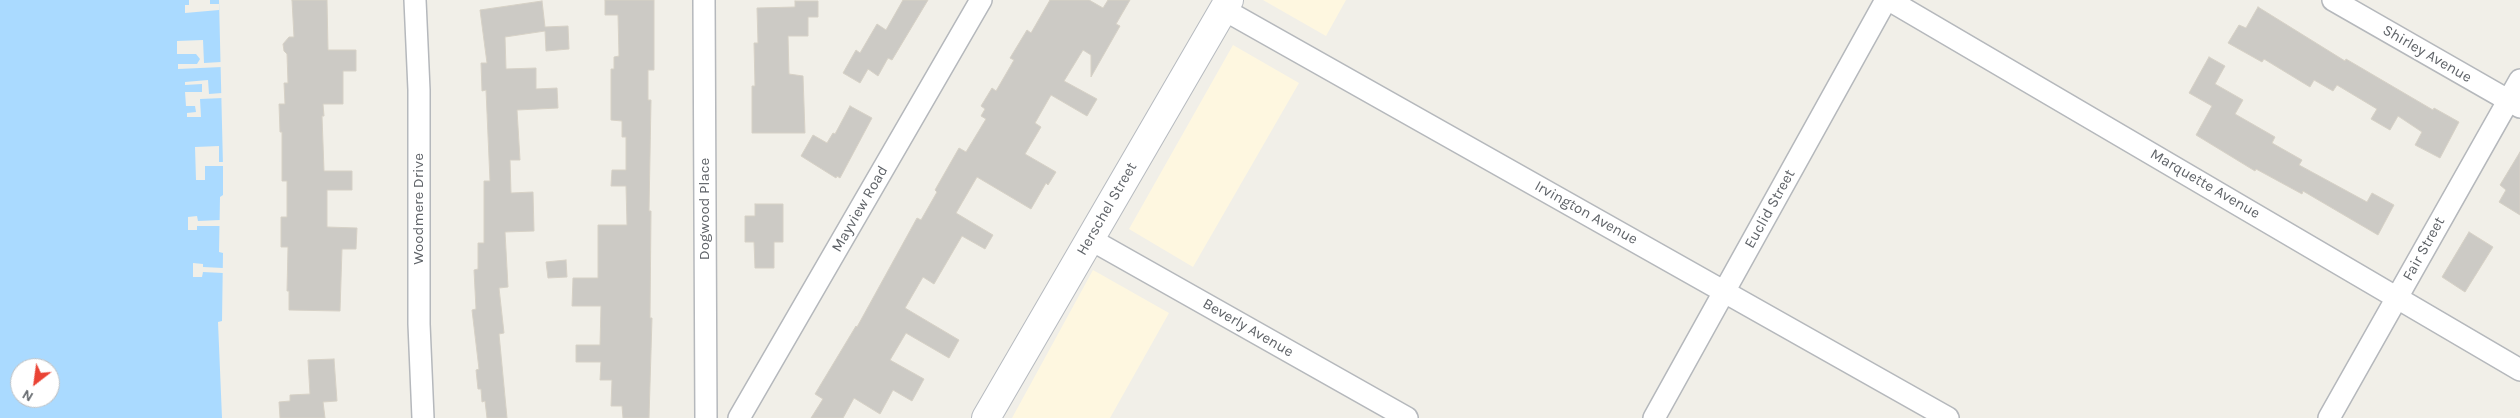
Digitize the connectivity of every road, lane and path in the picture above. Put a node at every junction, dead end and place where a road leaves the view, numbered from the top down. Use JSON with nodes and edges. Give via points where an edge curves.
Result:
{"nodes":[{"id":1,"x":416,"y":0,"type":"edge"},
{"id":2,"x":704,"y":0,"type":"edge"},
{"id":3,"x":982,"y":0,"type":"edge"},
{"id":4,"x":1887,"y":0,"type":"edge"},
{"id":5,"x":2333,"y":0,"type":"edge"},
{"id":6,"x":1226,"y":4,"type":"edge"},
{"id":7,"x":2520,"y":80,"type":"edge"},
{"id":8,"x":2514,"y":104,"type":"edge"},
{"id":9,"x":1090,"y":238,"type":"junction"},
{"id":10,"x":1725,"y":291,"type":"junction"},
{"id":11,"x":2397,"y":297,"type":"junction"},
{"id":12,"x":2520,"y":370,"type":"edge"},
{"id":13,"x":423,"y":418,"type":"edge"},
{"id":14,"x":706,"y":418,"type":"edge"},
{"id":15,"x":739,"y":418,"type":"edge"},
{"id":16,"x":986,"y":418,"type":"edge"},
{"id":17,"x":1407,"y":418,"type":"edge"},
{"id":18,"x":1654,"y":418,"type":"edge"},
{"id":19,"x":1948,"y":418,"type":"edge"},
{"id":20,"x":2329,"y":418,"type":"edge"}],
"edges":[{"from":1,"to":13,"type":"street","name":"Woodmere Drive"},
{"from":2,"to":14,"type":"street","name":"Dogwood Place"},
{"from":3,"to":15,"type":"street","name":"Mayview Road"},
{"from":4,"to":10,"type":"street","name":"Euclid Street"},
{"from":4,"to":11,"type":"street","name":"Marquette Avenue"},
{"from":5,"to":8,"type":"street","name":"Shirley Avenue"},
{"from":6,"to":9,"type":"main road","name":"Herschel Street"},
{"from":6,"to":10,"type":"street","name":"Irvington Avenue"},
{"from":7,"to":8,"type":"street","name":"Fair Street"},
{"from":8,"to":11,"type":"street","name":"Fair Street"},
{"from":9,"to":16,"type":"main road","name":"Herschel Street"},
{"from":9,"to":17,"type":"street","name":"Beverly Avenue"},
{"from":10,"to":18,"type":"street","name":"Euclid Street"},
{"from":10,"to":19,"type":"street","name":"Irvington Avenue"},
{"from":11,"to":12,"type":"street","name":"Marquette Avenue"},
{"from":11,"to":20,"type":"street","name":"Fair Street"}]}
